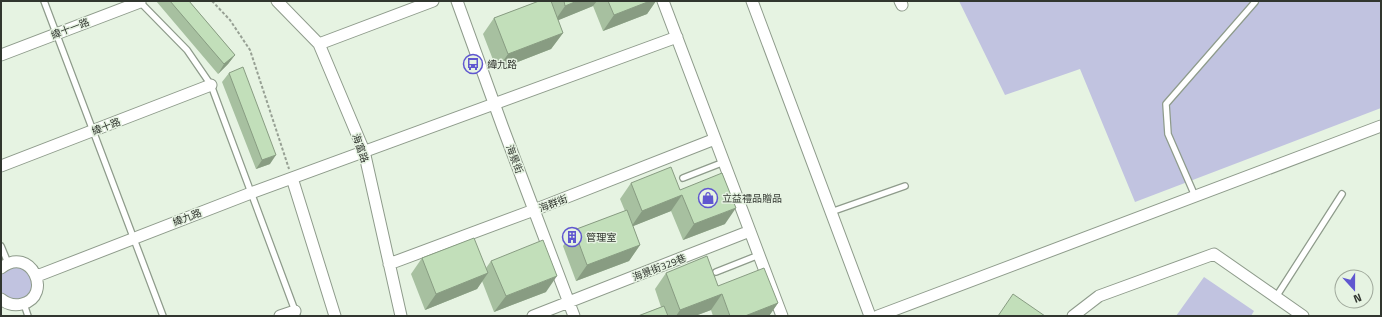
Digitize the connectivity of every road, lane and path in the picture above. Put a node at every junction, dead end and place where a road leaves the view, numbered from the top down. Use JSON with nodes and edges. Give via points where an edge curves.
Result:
{"nodes":[{"id":1,"x":44,"y":1,"type":"edge"},
{"id":2,"x":212,"y":1,"type":"edge"},
{"id":3,"x":276,"y":1,"type":"edge"},
{"id":4,"x":433,"y":1,"type":"edge"},
{"id":5,"x":457,"y":1,"type":"edge"},
{"id":6,"x":663,"y":1,"type":"edge"},
{"id":7,"x":752,"y":1,"type":"edge"},
{"id":8,"x":140,"y":2,"type":"edge"},
{"id":9,"x":1255,"y":2,"type":"dead end"},
{"id":10,"x":57,"y":33,"type":"junction"},
{"id":11,"x":677,"y":37,"type":"junction"},
{"id":12,"x":318,"y":44,"type":"junction"},
{"id":13,"x":1,"y":54,"type":"edge"},
{"id":14,"x":211,"y":85,"type":"junction"},
{"id":15,"x":494,"y":104,"type":"junction"},
{"id":16,"x":1381,"y":126,"type":"edge"},
{"id":17,"x":94,"y":130,"type":"junction"},
{"id":18,"x":715,"y":139,"type":"junction"},
{"id":19,"x":364,"y":151,"type":"junction"},
{"id":20,"x":724,"y":162,"type":"junction"},
{"id":21,"x":1,"y":166,"type":"edge"},
{"id":22,"x":292,"y":178,"type":"junction"},
{"id":23,"x":683,"y":178,"type":"dead end"},
{"id":24,"x":905,"y":186,"type":"dead end"},
{"id":25,"x":251,"y":192,"type":"junction"},
{"id":26,"x":1342,"y":194,"type":"dead end"},
{"id":27,"x":1195,"y":196,"type":"junction"},
{"id":28,"x":534,"y":210,"type":"junction"},
{"id":29,"x":831,"y":212,"type":"junction"},
{"id":30,"x":750,"y":231,"type":"junction"},
{"id":31,"x":132,"y":238,"type":"junction"},
{"id":32,"x":1,"y":246,"type":"edge"},
{"id":33,"x":759,"y":255,"type":"junction"},
{"id":34,"x":389,"y":264,"type":"junction"},
{"id":35,"x":4,"y":266,"type":"edge"},
{"id":36,"x":716,"y":272,"type":"dead end"},
{"id":37,"x":37,"y":276,"type":"junction"},
{"id":38,"x":1276,"y":297,"type":"junction"},
{"id":39,"x":1,"y":299,"type":"edge"},
{"id":40,"x":569,"y":302,"type":"junction"},
{"id":41,"x":24,"y":304,"type":"junction"},
{"id":42,"x":296,"y":313,"type":"edge"},
{"id":43,"x":28,"y":316,"type":"edge"},
{"id":44,"x":163,"y":316,"type":"edge"},
{"id":45,"x":280,"y":316,"type":"edge"},
{"id":46,"x":335,"y":316,"type":"edge"},
{"id":47,"x":401,"y":316,"type":"edge"},
{"id":48,"x":533,"y":316,"type":"edge"},
{"id":49,"x":574,"y":316,"type":"edge"},
{"id":50,"x":782,"y":316,"type":"edge"},
{"id":51,"x":870,"y":316,"type":"edge"},
{"id":52,"x":878,"y":316,"type":"edge"},
{"id":53,"x":1073,"y":316,"type":"edge"},
{"id":54,"x":1303,"y":316,"type":"edge"}],
"edges":[{"from":1,"to":10,"type":"lane"},
{"from":2,"to":22,"type":"path","via":[[230,20],[250,50]]},
{"from":3,"to":12,"type":"street","name":"海富路"},
{"from":4,"to":12,"type":"street"},
{"from":5,"to":15,"type":"street","name":"海景街"},
{"from":6,"to":11,"type":"street"},
{"from":7,"to":29,"type":"street"},
{"from":8,"to":10,"type":"street","name":"緯十一路"},
{"from":8,"to":14,"type":"lane","via":[[187,50]]},
{"from":9,"to":27,"type":"lane","via":[[1166,104],[1168,134]]},
{"from":10,"to":13,"type":"street","name":"緯十一路"},
{"from":10,"to":17,"type":"lane"},
{"from":11,"to":15,"type":"street","name":"緯九路"},
{"from":11,"to":18,"type":"street"},
{"from":12,"to":19,"type":"street","name":"海富路"},
{"from":14,"to":17,"type":"street","name":"緯十路"},
{"from":14,"to":25,"type":"lane"},
{"from":15,"to":19,"type":"street","name":"緯九路"},
{"from":15,"to":28,"type":"street","name":"海景街"},
{"from":16,"to":27,"type":"street"},
{"from":17,"to":21,"type":"street","name":"緯十路"},
{"from":17,"to":31,"type":"lane"},
{"from":18,"to":20,"type":"street"},
{"from":18,"to":28,"type":"street","name":"海群街"},
{"from":19,"to":22,"type":"street","name":"緯九路"},
{"from":19,"to":34,"type":"street","name":"海富路"},
{"from":20,"to":23,"type":"lane"},
{"from":20,"to":30,"type":"street"},
{"from":22,"to":25,"type":"street","name":"緯九路"},
{"from":22,"to":46,"type":"street"},
{"from":24,"to":29,"type":"lane"},
{"from":25,"to":31,"type":"street","name":"緯九路"},
{"from":25,"to":42,"type":"lane"},
{"from":26,"to":38,"type":"lane"},
{"from":27,"to":52,"type":"street"},
{"from":28,"to":34,"type":"street","name":"海群街"},
{"from":28,"to":40,"type":"street","name":"海景街"},
{"from":29,"to":51,"type":"street"},
{"from":30,"to":33,"type":"street"},
{"from":30,"to":40,"type":"street","name":"海景街329巷"},
{"from":31,"to":37,"type":"street","name":"緯九路"},
{"from":31,"to":44,"type":"lane"},
{"from":32,"to":35,"type":"lane"},
{"from":33,"to":36,"type":"lane"},
{"from":33,"to":50,"type":"street"},
{"from":34,"to":47,"type":"street","name":"海富路"},
{"from":35,"to":37,"type":"street","via":[[21,262],[28,265]]},
{"from":37,"to":41,"type":"street","via":[[34,296]]},
{"from":38,"to":53,"type":"street","via":[[1214,254],[1099,296]]},
{"from":38,"to":54,"type":"street"},
{"from":39,"to":41,"type":"street","via":[[11,304]]},
{"from":40,"to":48,"type":"street","name":"海景街329巷"},
{"from":40,"to":49,"type":"street","name":"海景街"},
{"from":41,"to":43,"type":"lane"},
{"from":42,"to":45,"type":"street"}]}
